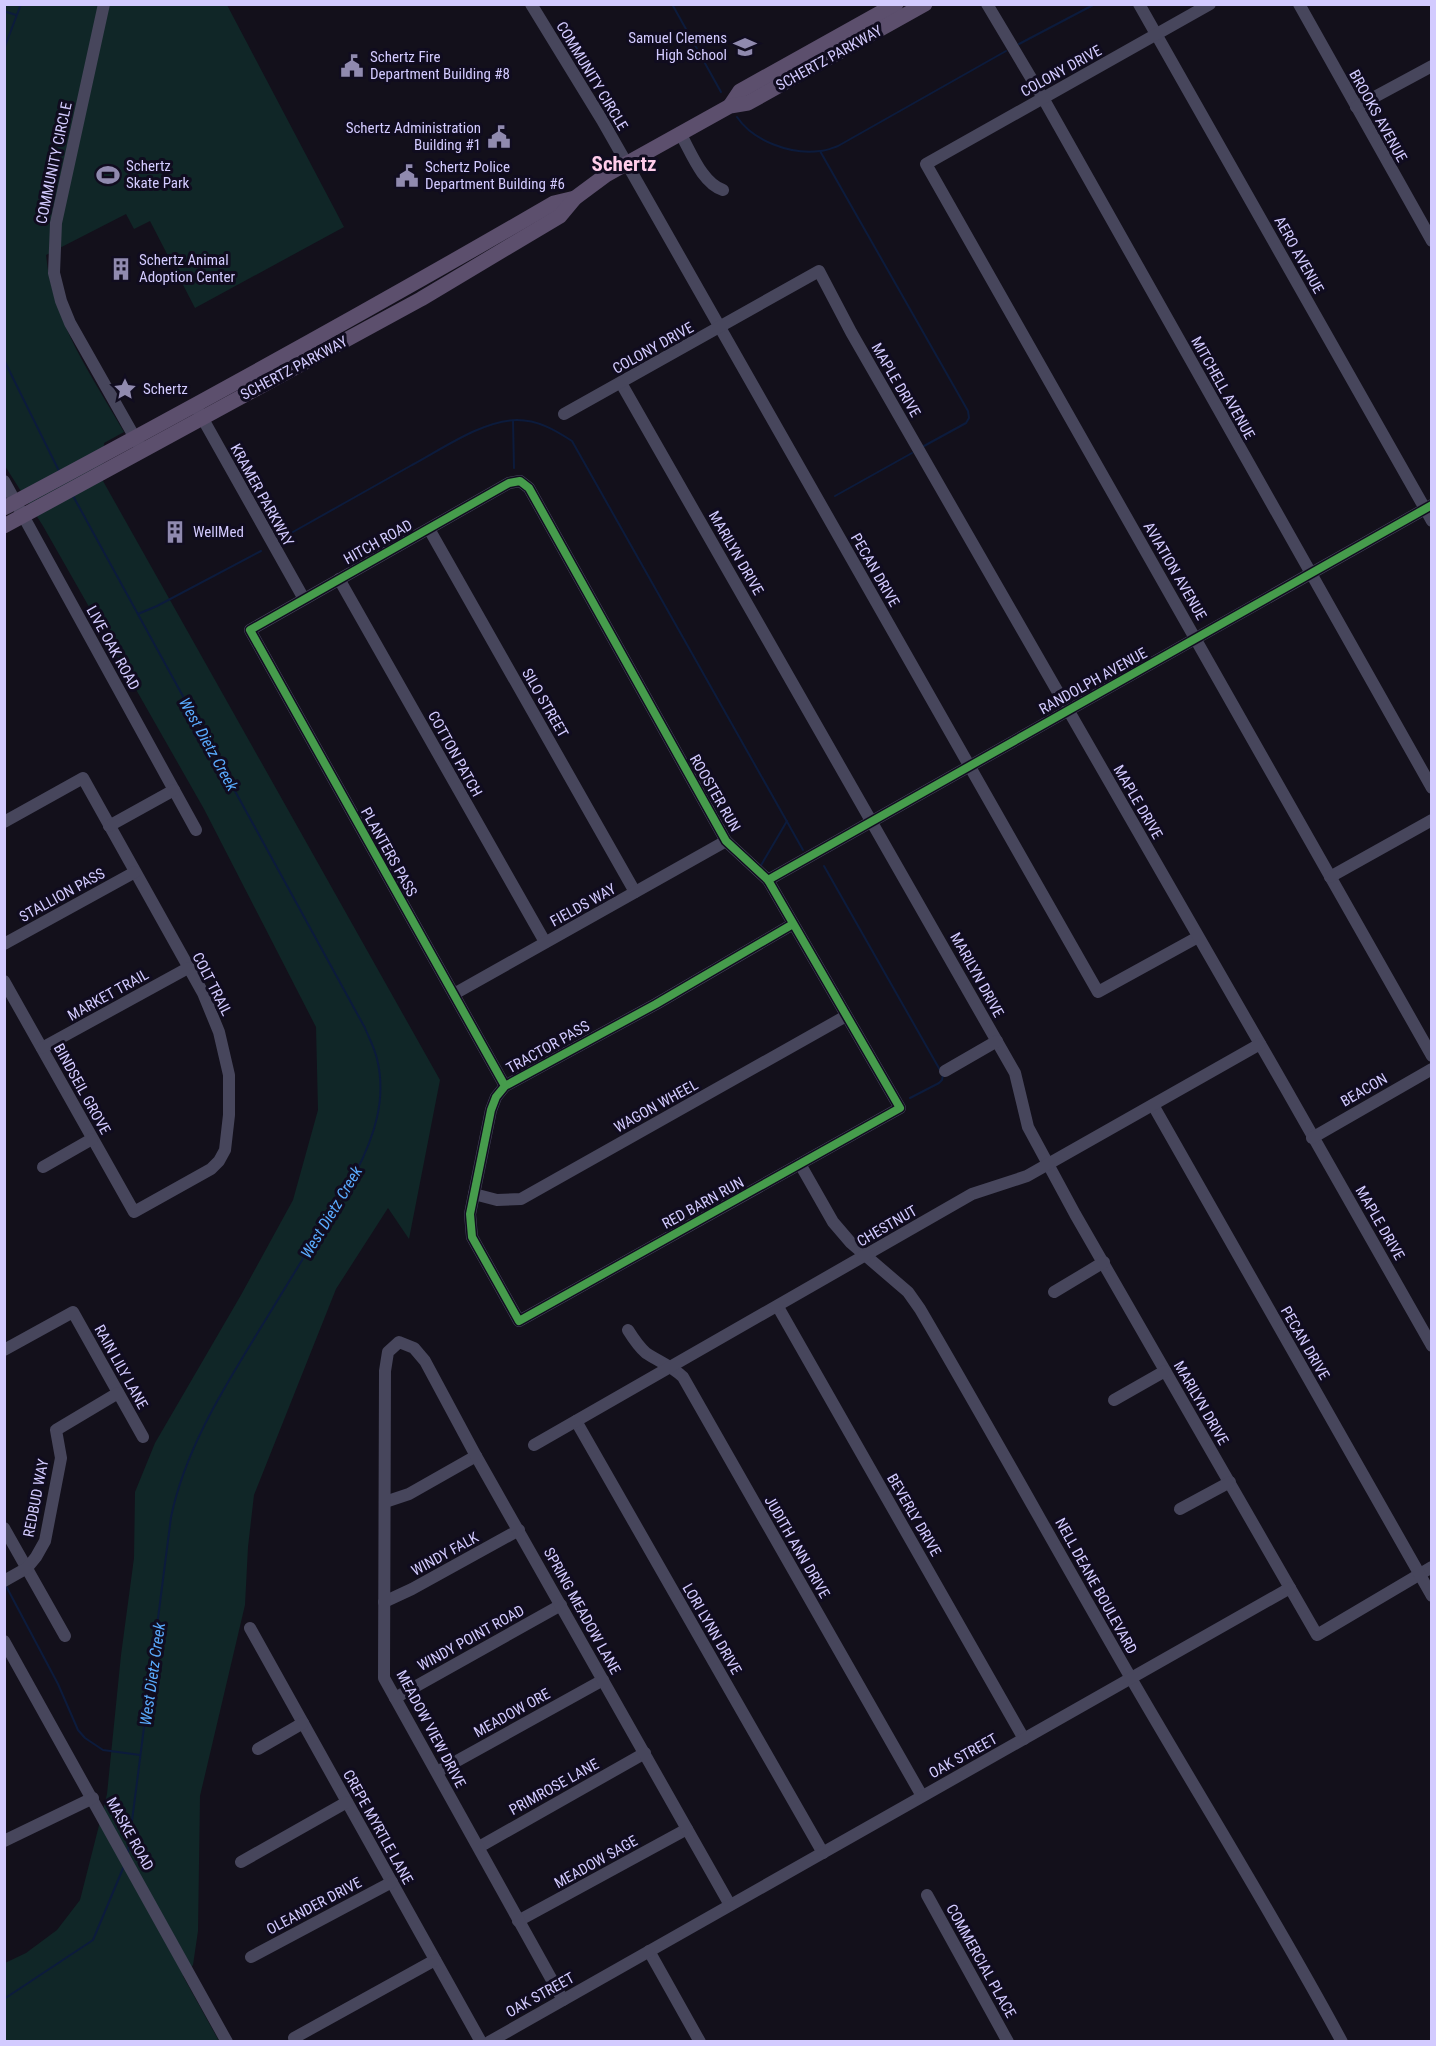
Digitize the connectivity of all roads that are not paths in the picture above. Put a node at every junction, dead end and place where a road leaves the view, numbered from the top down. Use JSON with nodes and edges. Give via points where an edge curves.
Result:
{"nodes":[{"id":1,"x":104,"y":4,"type":"edge"},
{"id":2,"x":531,"y":4,"type":"edge"},
{"id":3,"x":896,"y":4,"type":"edge"},
{"id":4,"x":925,"y":4,"type":"edge"},
{"id":5,"x":987,"y":4,"type":"edge"},
{"id":6,"x":1139,"y":4,"type":"edge"},
{"id":7,"x":1210,"y":4,"type":"edge"},
{"id":8,"x":1299,"y":4,"type":"edge"},
{"id":9,"x":1156,"y":35,"type":"junction"},
{"id":10,"x":801,"y":66,"type":"junction"},
{"id":11,"x":1431,"y":66,"type":"edge"},
{"id":12,"x":1043,"y":98,"type":"junction"},
{"id":13,"x":1356,"y":107,"type":"junction"},
{"id":14,"x":680,"y":134,"type":"junction"},
{"id":15,"x":626,"y":164,"type":"junction"},
{"id":16,"x":926,"y":164,"type":"joint"},
{"id":17,"x":723,"y":190,"type":"dead end"},
{"id":18,"x":1431,"y":241,"type":"edge"},
{"id":19,"x":819,"y":272,"type":"joint"},
{"id":20,"x":720,"y":327,"type":"junction"},
{"id":21,"x":621,"y":383,"type":"junction"},
{"id":22,"x":199,"y":412,"type":"junction"},
{"id":23,"x":564,"y":414,"type":"dead end"},
{"id":24,"x":139,"y":445,"type":"junction"},
{"id":25,"x":4,"y":481,"type":"edge"},
{"id":26,"x":520,"y":481,"type":"joint"},
{"id":27,"x":1428,"y":507,"type":"edge"},
{"id":28,"x":15,"y":509,"type":"edge"},
{"id":29,"x":1431,"y":521,"type":"edge"},
{"id":30,"x":4,"y":526,"type":"edge"},
{"id":31,"x":429,"y":529,"type":"junction"},
{"id":32,"x":1311,"y":573,"type":"junction"},
{"id":33,"x":339,"y":579,"type":"junction"},
{"id":34,"x":303,"y":599,"type":"junction"},
{"id":35,"x":250,"y":630,"type":"joint"},
{"id":36,"x":1196,"y":638,"type":"junction"},
{"id":37,"x":1068,"y":710,"type":"junction"},
{"id":38,"x":970,"y":766,"type":"junction"},
{"id":39,"x":1431,"y":788,"type":"edge"},
{"id":40,"x":174,"y":790,"type":"junction"},
{"id":41,"x":1431,"y":820,"type":"edge"},
{"id":42,"x":872,"y":821,"type":"junction"},
{"id":43,"x":4,"y":822,"type":"edge"},
{"id":44,"x":109,"y":826,"type":"junction"},
{"id":45,"x":196,"y":830,"type":"dead end"},
{"id":46,"x":726,"y":841,"type":"junction"},
{"id":47,"x":135,"y":872,"type":"junction"},
{"id":48,"x":1330,"y":877,"type":"junction"},
{"id":49,"x":768,"y":880,"type":"junction"},
{"id":50,"x":635,"y":892,"type":"junction"},
{"id":51,"x":793,"y":924,"type":"junction"},
{"id":52,"x":1198,"y":937,"type":"junction"},
{"id":53,"x":545,"y":942,"type":"junction"},
{"id":54,"x":4,"y":944,"type":"edge"},
{"id":55,"x":188,"y":968,"type":"junction"},
{"id":56,"x":4,"y":981,"type":"edge"},
{"id":57,"x":454,"y":994,"type":"junction"},
{"id":58,"x":846,"y":1016,"type":"junction"},
{"id":59,"x":997,"y":1041,"type":"junction"},
{"id":60,"x":1260,"y":1044,"type":"junction"},
{"id":61,"x":42,"y":1048,"type":"junction"},
{"id":62,"x":1431,"y":1056,"type":"edge"},
{"id":63,"x":1431,"y":1069,"type":"edge"},
{"id":64,"x":945,"y":1071,"type":"dead end"},
{"id":65,"x":505,"y":1086,"type":"junction"},
{"id":66,"x":1153,"y":1105,"type":"junction"},
{"id":67,"x":900,"y":1108,"type":"joint"},
{"id":68,"x":92,"y":1138,"type":"junction"},
{"id":69,"x":1312,"y":1138,"type":"junction"},
{"id":70,"x":800,"y":1164,"type":"junction"},
{"id":71,"x":1048,"y":1164,"type":"junction"},
{"id":72,"x":43,"y":1167,"type":"dead end"},
{"id":73,"x":474,"y":1194,"type":"junction"},
{"id":74,"x":134,"y":1212,"type":"joint"},
{"id":75,"x":866,"y":1256,"type":"junction"},
{"id":76,"x":1104,"y":1262,"type":"junction"},
{"id":77,"x":1054,"y":1292,"type":"dead end"},
{"id":78,"x":778,"y":1307,"type":"junction"},
{"id":79,"x":519,"y":1321,"type":"joint"},
{"id":80,"x":628,"y":1330,"type":"dead end"},
{"id":81,"x":399,"y":1342,"type":"joint"},
{"id":82,"x":1431,"y":1346,"type":"edge"},
{"id":83,"x":4,"y":1350,"type":"edge"},
{"id":84,"x":670,"y":1367,"type":"junction"},
{"id":85,"x":1165,"y":1371,"type":"junction"},
{"id":86,"x":118,"y":1393,"type":"junction"},
{"id":87,"x":1114,"y":1400,"type":"dead end"},
{"id":88,"x":576,"y":1421,"type":"junction"},
{"id":89,"x":143,"y":1437,"type":"dead end"},
{"id":90,"x":534,"y":1445,"type":"dead end"},
{"id":91,"x":476,"y":1456,"type":"junction"},
{"id":92,"x":1230,"y":1482,"type":"junction"},
{"id":93,"x":385,"y":1502,"type":"junction"},
{"id":94,"x":1180,"y":1509,"type":"dead end"},
{"id":95,"x":4,"y":1528,"type":"edge"},
{"id":96,"x":519,"y":1530,"type":"junction"},
{"id":97,"x":1431,"y":1567,"type":"edge"},
{"id":98,"x":27,"y":1568,"type":"junction"},
{"id":99,"x":1419,"y":1574,"type":"junction"},
{"id":100,"x":4,"y":1581,"type":"edge"},
{"id":101,"x":1290,"y":1588,"type":"junction"},
{"id":102,"x":1431,"y":1596,"type":"edge"},
{"id":103,"x":384,"y":1602,"type":"junction"},
{"id":104,"x":561,"y":1605,"type":"junction"},
{"id":105,"x":250,"y":1628,"type":"dead end"},
{"id":106,"x":65,"y":1636,"type":"dead end"},
{"id":107,"x":4,"y":1641,"type":"edge"},
{"id":108,"x":1131,"y":1678,"type":"junction"},
{"id":109,"x":603,"y":1680,"type":"junction"},
{"id":110,"x":395,"y":1698,"type":"junction"},
{"id":111,"x":303,"y":1723,"type":"junction"},
{"id":112,"x":1024,"y":1738,"type":"junction"},
{"id":113,"x":258,"y":1749,"type":"dead end"},
{"id":114,"x":645,"y":1753,"type":"junction"},
{"id":115,"x":437,"y":1772,"type":"junction"},
{"id":116,"x":922,"y":1796,"type":"junction"},
{"id":117,"x":93,"y":1798,"type":"junction"},
{"id":118,"x":347,"y":1802,"type":"junction"},
{"id":119,"x":687,"y":1829,"type":"junction"},
{"id":120,"x":4,"y":1841,"type":"edge"},
{"id":121,"x":479,"y":1847,"type":"junction"},
{"id":122,"x":823,"y":1853,"type":"junction"},
{"id":123,"x":241,"y":1862,"type":"dead end"},
{"id":124,"x":392,"y":1882,"type":"junction"},
{"id":125,"x":927,"y":1895,"type":"dead end"},
{"id":126,"x":730,"y":1905,"type":"junction"},
{"id":127,"x":518,"y":1921,"type":"junction"},
{"id":128,"x":649,"y":1951,"type":"junction"},
{"id":129,"x":251,"y":1957,"type":"dead end"},
{"id":130,"x":435,"y":1960,"type":"junction"},
{"id":131,"x":563,"y":2000,"type":"junction"},
{"id":132,"x":294,"y":2038,"type":"dead end"},
{"id":133,"x":227,"y":2042,"type":"edge"},
{"id":134,"x":481,"y":2042,"type":"edge"},
{"id":135,"x":489,"y":2042,"type":"edge"},
{"id":136,"x":700,"y":2042,"type":"edge"},
{"id":137,"x":1008,"y":2042,"type":"edge"},
{"id":138,"x":1342,"y":2042,"type":"edge"}],
"edges":[{"from":1,"to":24,"type":"street","name":"COMMUNITY CIRCLE","via":[[56,223],[54,273],[70,323]]},
{"from":2,"to":15,"type":"street","name":"COMMUNITY CIRCLE"},
{"from":3,"to":10,"type":"main road","name":"SCHERTZ PARKWAY"},
{"from":4,"to":10,"type":"main road","name":"SCHERTZ PARKWAY"},
{"from":5,"to":12,"type":"street","name":"MITCHELL AVENUE"},
{"from":6,"to":9,"type":"street","name":"AERO AVENUE"},
{"from":7,"to":9,"type":"street","name":"COLONY DRIVE"},
{"from":8,"to":13,"type":"street","name":"BROOKS AVENUE"},
{"from":9,"to":12,"type":"street","name":"COLONY DRIVE"},
{"from":9,"to":27,"type":"street","name":"AERO AVENUE"},
{"from":10,"to":14,"type":"main road","name":"SCHERTZ PARKWAY"},
{"from":11,"to":13,"type":"street"},
{"from":12,"to":16,"type":"street","name":"COLONY DRIVE"},
{"from":12,"to":32,"type":"street","name":"MITCHELL AVENUE"},
{"from":13,"to":18,"type":"street","name":"BROOKS AVENUE"},
{"from":14,"to":15,"type":"main road","name":"SCHERTZ PARKWAY"},
{"from":14,"to":17,"type":"street","via":[[706,178]]},
{"from":15,"to":20,"type":"street","name":"PECAN DRIVE"},
{"from":15,"to":22,"type":"main road","name":"SCHERTZ PARKWAY","via":[[575,198],[554,203],[533,224],[417,292]]},
{"from":16,"to":36,"type":"street","name":"AVIATION AVENUE"},
{"from":19,"to":20,"type":"street","name":"COLONY DRIVE"},
{"from":19,"to":37,"type":"street","name":"MAPLE DRIVE"},
{"from":20,"to":21,"type":"street","name":"COLONY DRIVE"},
{"from":20,"to":38,"type":"street","name":"PECAN DRIVE"},
{"from":21,"to":23,"type":"street","name":"COLONY DRIVE"},
{"from":21,"to":42,"type":"street","name":"MARILYN DRIVE"},
{"from":22,"to":24,"type":"main road","name":"SCHERTZ PARKWAY"},
{"from":22,"to":34,"type":"street","name":"KRAMER PARKWAY"},
{"from":24,"to":28,"type":"main road","name":"SCHERTZ PARKWAY"},
{"from":25,"to":28,"type":"street","name":"LIVE OAK ROAD"},
{"from":26,"to":31,"type":"street","name":"HITCH ROAD","via":[[509,483]]},
{"from":26,"to":46,"type":"street","name":"ROOSTER RUN","via":[[528,488]]},
{"from":27,"to":29,"type":"street","name":"AERO AVENUE"},
{"from":27,"to":32,"type":"street","name":"RANDOLPH AVENUE"},
{"from":28,"to":30,"type":"main road","name":"SCHERTZ PARKWAY"},
{"from":28,"to":40,"type":"street","name":"LIVE OAK ROAD"},
{"from":31,"to":33,"type":"street","name":"HITCH ROAD"},
{"from":31,"to":50,"type":"street","name":"SILO STREET"},
{"from":32,"to":36,"type":"street","name":"RANDOLPH AVENUE"},
{"from":32,"to":39,"type":"street","name":"MITCHELL AVENUE"},
{"from":33,"to":34,"type":"street","name":"HITCH ROAD"},
{"from":33,"to":53,"type":"street","name":"COTTON PATCH"},
{"from":34,"to":35,"type":"street","name":"HITCH ROAD"},
{"from":35,"to":57,"type":"street","name":"PLANTERS PASS"},
{"from":36,"to":37,"type":"street","name":"RANDOLPH AVENUE"},
{"from":36,"to":48,"type":"street","name":"AVIATION AVENUE"},
{"from":37,"to":38,"type":"street","name":"RANDOLPH AVENUE"},
{"from":37,"to":52,"type":"street","name":"MAPLE DRIVE"},
{"from":38,"to":42,"type":"street","name":"RANDOLPH AVENUE"},
{"from":38,"to":52,"type":"street","name":"PECAN DRIVE","via":[[1098,992]]},
{"from":40,"to":44,"type":"street"},
{"from":40,"to":45,"type":"street","name":"LIVE OAK ROAD"},
{"from":41,"to":48,"type":"street"},
{"from":42,"to":49,"type":"street","name":"RANDOLPH AVENUE"},
{"from":42,"to":59,"type":"street","name":"MARILYN DRIVE"},
{"from":43,"to":44,"type":"street","name":"COLT TRAIL","via":[[83,778]]},
{"from":44,"to":47,"type":"street","name":"COLT TRAIL"},
{"from":46,"to":49,"type":"street","name":"ROOSTER RUN"},
{"from":46,"to":50,"type":"street","name":"FIELDS WAY"},
{"from":47,"to":54,"type":"street","name":"STALLION PASS"},
{"from":47,"to":55,"type":"street","name":"COLT TRAIL"},
{"from":48,"to":62,"type":"street","name":"AVIATION AVENUE"},
{"from":49,"to":51,"type":"street","name":"ROOSTER RUN"},
{"from":50,"to":53,"type":"street","name":"FIELDS WAY"},
{"from":51,"to":58,"type":"street","name":"ROOSTER RUN"},
{"from":51,"to":65,"type":"street","name":"TRACTOR PASS"},
{"from":52,"to":60,"type":"street","name":"MAPLE DRIVE"},
{"from":53,"to":57,"type":"street","name":"FIELDS WAY"},
{"from":55,"to":61,"type":"street","name":"MARKET TRAIL"},
{"from":55,"to":74,"type":"street","name":"COLT TRAIL","via":[[212,1012],[225,1054],[230,1097],[227,1143],[223,1156],[211,1169]]},
{"from":56,"to":61,"type":"street","name":"BINDSEIL GROVE"},
{"from":57,"to":65,"type":"street","name":"PLANTERS PASS"},
{"from":58,"to":67,"type":"street","name":"ROOSTER RUN"},
{"from":58,"to":73,"type":"street","name":"WAGON WHEEL","via":[[520,1199],[497,1200]]},
{"from":59,"to":64,"type":"street"},
{"from":59,"to":71,"type":"street","name":"MARILYN DRIVE","via":[[1016,1073],[1028,1127]]},
{"from":60,"to":66,"type":"street","name":"CHESTNUT"},
{"from":60,"to":69,"type":"street","name":"MAPLE DRIVE"},
{"from":61,"to":68,"type":"street","name":"BINDSEIL GROVE"},
{"from":63,"to":69,"type":"street","name":"BEACON"},
{"from":65,"to":73,"type":"street","name":"TRACTOR PASS","via":[[491,1110]]},
{"from":66,"to":71,"type":"street","name":"CHESTNUT"},
{"from":66,"to":99,"type":"street","name":"PECAN DRIVE"},
{"from":67,"to":70,"type":"street","name":"RED BARN RUN"},
{"from":68,"to":72,"type":"street"},
{"from":68,"to":74,"type":"street","name":"BINDSEIL GROVE"},
{"from":69,"to":82,"type":"street","name":"MAPLE DRIVE"},
{"from":70,"to":75,"type":"street","name":"NELL DEANE BOULEVARD","via":[[833,1222]]},
{"from":70,"to":79,"type":"street","name":"RED BARN RUN"},
{"from":71,"to":75,"type":"street","name":"CHESTNUT","via":[[1018,1180],[972,1194]]},
{"from":71,"to":76,"type":"street","name":"MARILYN DRIVE"},
{"from":73,"to":79,"type":"street","name":"TRACTOR PASS","via":[[470,1214],[472,1237]]},
{"from":75,"to":78,"type":"street","name":"CHESTNUT"},
{"from":75,"to":108,"type":"street","name":"NELL DEANE BOULEVARD","via":[[902,1285],[920,1310]]},
{"from":76,"to":77,"type":"street"},
{"from":76,"to":85,"type":"street","name":"MARILYN DRIVE"},
{"from":78,"to":84,"type":"street","name":"CHESTNUT"},
{"from":78,"to":112,"type":"street","name":"BEVERLY DRIVE"},
{"from":80,"to":84,"type":"street","name":"JUDITH ANN DRIVE","via":[[647,1354]]},
{"from":81,"to":91,"type":"street","name":"SPRING MEADOW LANE","via":[[414,1348],[425,1361]]},
{"from":81,"to":93,"type":"street","name":"MEADOW VIEW DRIVE","via":[[388,1352],[385,1371]]},
{"from":83,"to":86,"type":"street","name":"RAIN LILY LANE","via":[[73,1312]]},
{"from":84,"to":88,"type":"street","name":"CHESTNUT"},
{"from":84,"to":116,"type":"street","name":"JUDITH ANN DRIVE","via":[[682,1377]]},
{"from":85,"to":87,"type":"street"},
{"from":85,"to":92,"type":"street","name":"MARILYN DRIVE"},
{"from":86,"to":89,"type":"street","name":"RAIN LILY LANE"},
{"from":86,"to":98,"type":"street","name":"REDBUD WAY","via":[[56,1430],[61,1458],[45,1541]]},
{"from":88,"to":90,"type":"street","name":"CHESTNUT"},
{"from":88,"to":122,"type":"street","name":"LORI LYNN DRIVE"},
{"from":91,"to":93,"type":"street","via":[[409,1494]]},
{"from":91,"to":96,"type":"street","name":"SPRING MEADOW LANE"},
{"from":92,"to":94,"type":"street"},
{"from":92,"to":101,"type":"street","name":"MARILYN DRIVE"},
{"from":93,"to":103,"type":"street","name":"MEADOW VIEW DRIVE"},
{"from":95,"to":98,"type":"street"},
{"from":96,"to":103,"type":"street","name":"WINDY FALK"},
{"from":96,"to":104,"type":"street","name":"SPRING MEADOW LANE"},
{"from":97,"to":99,"type":"street"},
{"from":98,"to":100,"type":"street"},
{"from":98,"to":106,"type":"street"},
{"from":99,"to":101,"type":"street","via":[[1317,1635]]},
{"from":99,"to":102,"type":"street","name":"PECAN DRIVE"},
{"from":101,"to":108,"type":"street","name":"OAK STREET"},
{"from":103,"to":110,"type":"street","name":"MEADOW VIEW DRIVE","via":[[384,1678]]},
{"from":104,"to":109,"type":"street","name":"SPRING MEADOW LANE"},
{"from":104,"to":110,"type":"street","name":"WINDY POINT ROAD"},
{"from":105,"to":111,"type":"street","name":"CREPE MYRTLE LANE"},
{"from":107,"to":117,"type":"street","name":"MASKE ROAD"},
{"from":108,"to":112,"type":"street","name":"OAK STREET"},
{"from":108,"to":138,"type":"street","name":"NELL DEANE BOULEVARD"},
{"from":109,"to":114,"type":"street","name":"SPRING MEADOW LANE"},
{"from":109,"to":115,"type":"street","name":"MEADOW ORE"},
{"from":110,"to":115,"type":"street","name":"MEADOW VIEW DRIVE"},
{"from":111,"to":113,"type":"street"},
{"from":111,"to":118,"type":"street","name":"CREPE MYRTLE LANE"},
{"from":112,"to":116,"type":"street","name":"OAK STREET"},
{"from":114,"to":119,"type":"street","name":"SPRING MEADOW LANE"},
{"from":114,"to":121,"type":"street","name":"PRIMROSE LANE"},
{"from":115,"to":121,"type":"street","name":"MEADOW VIEW DRIVE"},
{"from":116,"to":122,"type":"street","name":"OAK STREET"},
{"from":117,"to":120,"type":"street"},
{"from":117,"to":133,"type":"street","name":"MASKE ROAD"},
{"from":118,"to":123,"type":"street"},
{"from":118,"to":124,"type":"street","name":"CREPE MYRTLE LANE"},
{"from":119,"to":126,"type":"street","name":"SPRING MEADOW LANE"},
{"from":119,"to":127,"type":"street","name":"MEADOW SAGE"},
{"from":121,"to":127,"type":"street","name":"MEADOW VIEW DRIVE"},
{"from":122,"to":126,"type":"street","name":"OAK STREET"},
{"from":124,"to":129,"type":"street","name":"OLEANDER DRIVE"},
{"from":124,"to":130,"type":"street","name":"CREPE MYRTLE LANE"},
{"from":125,"to":137,"type":"street","name":"COMMERCIAL PLACE"},
{"from":126,"to":128,"type":"street","name":"OAK STREET"},
{"from":127,"to":131,"type":"street","name":"MEADOW VIEW DRIVE"},
{"from":128,"to":131,"type":"street","name":"OAK STREET"},
{"from":128,"to":136,"type":"street"},
{"from":130,"to":132,"type":"street"},
{"from":130,"to":134,"type":"street","name":"CREPE MYRTLE LANE"},
{"from":131,"to":135,"type":"street","name":"OAK STREET"}]}
